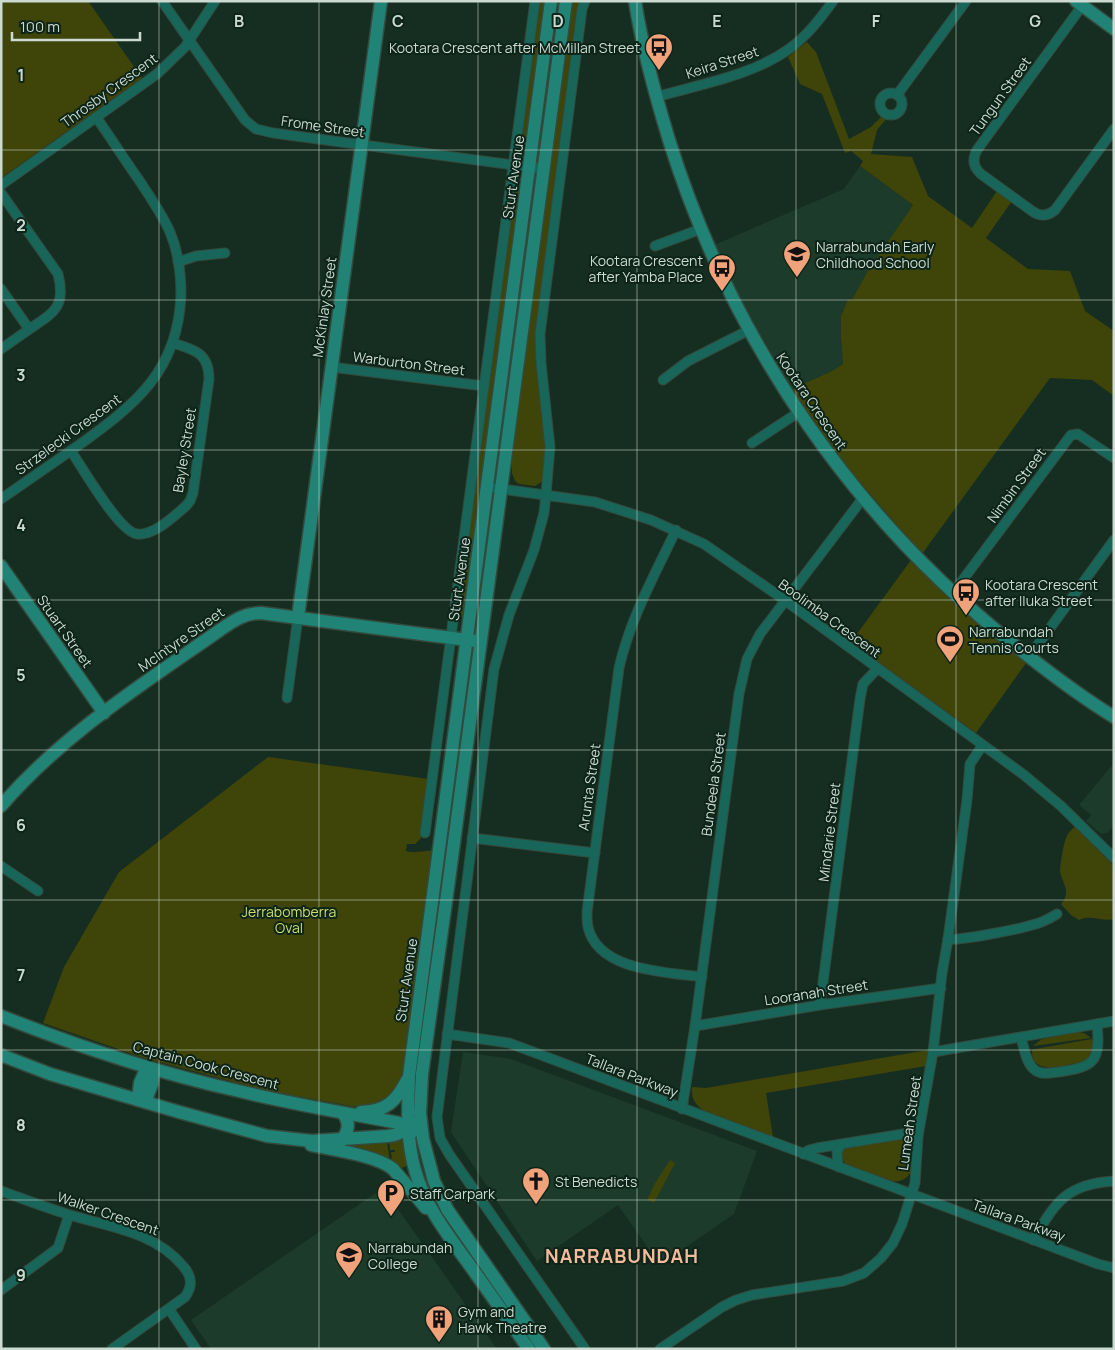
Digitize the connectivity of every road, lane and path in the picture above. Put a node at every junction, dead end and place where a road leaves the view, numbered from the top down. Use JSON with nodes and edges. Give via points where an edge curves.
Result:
{"nodes":[{"id":1,"x":162,"y":1,"type":"edge"},
{"id":2,"x":215,"y":1,"type":"edge"},
{"id":3,"x":380,"y":1,"type":"edge"},
{"id":4,"x":535,"y":1,"type":"edge"},
{"id":5,"x":551,"y":1,"type":"edge"},
{"id":6,"x":566,"y":1,"type":"edge"},
{"id":7,"x":585,"y":1,"type":"edge"},
{"id":8,"x":635,"y":1,"type":"edge"},
{"id":9,"x":833,"y":1,"type":"edge"},
{"id":10,"x":966,"y":1,"type":"edge"},
{"id":11,"x":1079,"y":3,"type":"edge"},
{"id":12,"x":1114,"y":29,"type":"edge"},
{"id":13,"x":189,"y":41,"type":"junction"},
{"id":14,"x":898,"y":95,"type":"dead end"},
{"id":15,"x":656,"y":97,"type":"junction"},
{"id":16,"x":96,"y":118,"type":"junction"},
{"id":17,"x":1114,"y":129,"type":"edge"},
{"id":18,"x":362,"y":145,"type":"junction"},
{"id":19,"x":513,"y":165,"type":"junction"},
{"id":20,"x":529,"y":167,"type":"junction"},
{"id":21,"x":544,"y":169,"type":"junction"},
{"id":22,"x":1,"y":185,"type":"edge"},
{"id":23,"x":1,"y":193,"type":"edge"},
{"id":24,"x":701,"y":229,"type":"junction"},
{"id":25,"x":655,"y":246,"type":"dead end"},
{"id":26,"x":225,"y":253,"type":"dead end"},
{"id":27,"x":178,"y":262,"type":"junction"},
{"id":28,"x":1,"y":289,"type":"edge"},
{"id":29,"x":29,"y":329,"type":"junction"},
{"id":30,"x":749,"y":330,"type":"junction"},
{"id":31,"x":173,"y":343,"type":"junction"},
{"id":32,"x":1,"y":349,"type":"edge"},
{"id":33,"x":331,"y":367,"type":"junction"},
{"id":34,"x":663,"y":380,"type":"dead end"},
{"id":35,"x":484,"y":386,"type":"junction"},
{"id":36,"x":799,"y":412,"type":"junction"},
{"id":37,"x":752,"y":443,"type":"dead end"},
{"id":38,"x":71,"y":451,"type":"junction"},
{"id":39,"x":1114,"y":458,"type":"edge"},
{"id":40,"x":487,"y":487,"type":"junction"},
{"id":41,"x":501,"y":488,"type":"junction"},
{"id":42,"x":546,"y":494,"type":"junction"},
{"id":43,"x":862,"y":498,"type":"junction"},
{"id":44,"x":1,"y":499,"type":"edge"},
{"id":45,"x":676,"y":530,"type":"junction"},
{"id":46,"x":1114,"y":540,"type":"edge"},
{"id":47,"x":1,"y":566,"type":"edge"},
{"id":48,"x":953,"y":593,"type":"junction"},
{"id":49,"x":786,"y":601,"type":"junction"},
{"id":50,"x":298,"y":617,"type":"junction"},
{"id":51,"x":451,"y":638,"type":"junction"},
{"id":52,"x":466,"y":640,"type":"junction"},
{"id":53,"x":481,"y":642,"type":"junction"},
{"id":54,"x":1029,"y":657,"type":"junction"},
{"id":55,"x":877,"y":669,"type":"junction"},
{"id":56,"x":287,"y":698,"type":"dead end"},
{"id":57,"x":104,"y":712,"type":"junction"},
{"id":58,"x":1112,"y":713,"type":"edge"},
{"id":59,"x":982,"y":746,"type":"junction"},
{"id":60,"x":1,"y":806,"type":"edge"},
{"id":61,"x":425,"y":833,"type":"dead end"},
{"id":62,"x":472,"y":838,"type":"junction"},
{"id":63,"x":595,"y":853,"type":"junction"},
{"id":64,"x":1114,"y":858,"type":"edge"},
{"id":65,"x":1,"y":866,"type":"edge"},
{"id":66,"x":38,"y":891,"type":"dead end"},
{"id":67,"x":1057,"y":914,"type":"dead end"},
{"id":68,"x":948,"y":939,"type":"junction"},
{"id":69,"x":702,"y":977,"type":"junction"},
{"id":70,"x":941,"y":988,"type":"junction"},
{"id":71,"x":820,"y":1005,"type":"junction"},
{"id":72,"x":1,"y":1016,"type":"edge"},
{"id":73,"x":1114,"y":1021,"type":"edge"},
{"id":74,"x":428,"y":1024,"type":"junction"},
{"id":75,"x":1097,"y":1024,"type":"junction"},
{"id":76,"x":695,"y":1026,"type":"junction"},
{"id":77,"x":447,"y":1034,"type":"junction"},
{"id":78,"x":1021,"y":1038,"type":"junction"},
{"id":79,"x":934,"y":1052,"type":"junction"},
{"id":80,"x":1,"y":1055,"type":"edge"},
{"id":81,"x":150,"y":1068,"type":"junction"},
{"id":82,"x":409,"y":1076,"type":"junction"},
{"id":83,"x":141,"y":1101,"type":"junction"},
{"id":84,"x":682,"y":1109,"type":"junction"},
{"id":85,"x":343,"y":1113,"type":"junction"},
{"id":86,"x":408,"y":1127,"type":"junction"},
{"id":87,"x":267,"y":1136,"type":"junction"},
{"id":88,"x":918,"y":1136,"type":"junction"},
{"id":89,"x":423,"y":1139,"type":"junction"},
{"id":90,"x":342,"y":1140,"type":"junction"},
{"id":91,"x":841,"y":1145,"type":"junction"},
{"id":92,"x":803,"y":1154,"type":"junction"},
{"id":93,"x":838,"y":1167,"type":"junction"},
{"id":94,"x":1114,"y":1181,"type":"edge"},
{"id":95,"x":1,"y":1190,"type":"edge"},
{"id":96,"x":912,"y":1194,"type":"junction"},
{"id":97,"x":70,"y":1215,"type":"junction"},
{"id":98,"x":442,"y":1227,"type":"junction"},
{"id":99,"x":1033,"y":1240,"type":"junction"},
{"id":100,"x":1114,"y":1268,"type":"edge"},
{"id":101,"x":1,"y":1290,"type":"edge"},
{"id":102,"x":506,"y":1296,"type":"junction"},
{"id":103,"x":169,"y":1309,"type":"junction"},
{"id":104,"x":502,"y":1311,"type":"junction"},
{"id":105,"x":112,"y":1349,"type":"edge"},
{"id":106,"x":196,"y":1349,"type":"edge"},
{"id":107,"x":529,"y":1349,"type":"edge"},
{"id":108,"x":544,"y":1349,"type":"edge"},
{"id":109,"x":585,"y":1349,"type":"edge"},
{"id":110,"x":660,"y":1349,"type":"edge"}],
"edges":[{"from":1,"to":13,"type":"street","name":"Frome Street"},
{"from":2,"to":13,"type":"street","name":"Throsby Crescent"},
{"from":3,"to":18,"type":"main road","name":"McKinlay Street"},
{"from":4,"to":19,"type":"street","name":"Sturt Avenue"},
{"from":5,"to":20,"type":"main road","name":"Sturt Avenue"},
{"from":6,"to":21,"type":"main road","name":"Sturt Avenue"},
{"from":7,"to":42,"type":"street","via":[[580,19],[540,334],[550,446]]},
{"from":8,"to":15,"type":"main road","name":"Kootara Crescent"},
{"from":9,"to":15,"type":"street","name":"Keira Street","via":[[805,35],[771,60],[743,72]]},
{"from":10,"to":14,"type":"street"},
{"from":11,"to":12,"type":"main road"},
{"from":11,"to":17,"type":"street","name":"Tungun Street","via":[[977,150],[974,164],[979,172],[1034,213],[1046,215],[1055,210]]},
{"from":13,"to":16,"type":"street","name":"Throsby Crescent","via":[[150,80]]},
{"from":13,"to":18,"type":"street","name":"Frome Street","via":[[245,120],[254,127],[273,134]]},
{"from":15,"to":24,"type":"main road","name":"Kootara Crescent"},
{"from":16,"to":22,"type":"street","name":"Throsby Crescent"},
{"from":16,"to":27,"type":"street","name":"Strzelecki Crescent","via":[[157,209],[170,233]]},
{"from":18,"to":19,"type":"street","name":"Frome Street"},
{"from":18,"to":33,"type":"main road","name":"McKinlay Street"},
{"from":19,"to":20,"type":"street","name":"Frome Street"},
{"from":19,"to":35,"type":"street","name":"Sturt Avenue"},
{"from":20,"to":21,"type":"street","name":"Frome Street"},
{"from":20,"to":40,"type":"main road","name":"Sturt Avenue"},
{"from":21,"to":41,"type":"main road","name":"Sturt Avenue"},
{"from":23,"to":29,"type":"street","via":[[60,278],[60,298],[55,310]]},
{"from":24,"to":25,"type":"street"},
{"from":24,"to":30,"type":"main road","name":"Kootara Crescent"},
{"from":26,"to":27,"type":"street","via":[[196,256]]},
{"from":27,"to":31,"type":"street","name":"Strzelecki Crescent","via":[[180,310]]},
{"from":28,"to":29,"type":"street"},
{"from":29,"to":32,"type":"street"},
{"from":30,"to":34,"type":"street","via":[[688,361]]},
{"from":30,"to":36,"type":"main road","name":"Kootara Crescent"},
{"from":31,"to":38,"type":"street","name":"Strzelecki Crescent","via":[[148,388],[126,411]]},
{"from":31,"to":38,"type":"street","name":"Bayley Street","via":[[201,354],[209,368],[193,494],[186,506],[152,530],[131,532],[118,520]]},
{"from":33,"to":35,"type":"street","name":"Warburton Street"},
{"from":33,"to":50,"type":"main road","name":"McKinlay Street"},
{"from":35,"to":51,"type":"street","name":"Sturt Avenue"},
{"from":36,"to":37,"type":"street"},
{"from":36,"to":43,"type":"main road","name":"Kootara Crescent"},
{"from":38,"to":44,"type":"street","name":"Strzelecki Crescent"},
{"from":39,"to":48,"type":"street","name":"Nimbin Street","via":[[1078,434],[1070,435]]},
{"from":40,"to":41,"type":"street","name":"Boolimba Crescent"},
{"from":40,"to":52,"type":"main road","name":"Sturt Avenue"},
{"from":41,"to":42,"type":"street","name":"Boolimba Crescent"},
{"from":41,"to":53,"type":"main road","name":"Sturt Avenue"},
{"from":42,"to":45,"type":"street","name":"Boolimba Crescent","via":[[624,510]]},
{"from":42,"to":62,"type":"street","via":[[534,550],[508,615],[494,669]]},
{"from":43,"to":48,"type":"main road","name":"Kootara Crescent"},
{"from":43,"to":49,"type":"street","name":"Bundeela Street"},
{"from":45,"to":49,"type":"street","name":"Boolimba Crescent","via":[[704,544]]},
{"from":45,"to":63,"type":"street","name":"Arunta Street","via":[[640,604],[625,644],[619,668]]},
{"from":46,"to":54,"type":"street"},
{"from":47,"to":57,"type":"main road","name":"Stuart Street"},
{"from":48,"to":54,"type":"main road","name":"Kootara Crescent"},
{"from":49,"to":55,"type":"street","name":"Boolimba Crescent"},
{"from":49,"to":69,"type":"street","name":"Bundeela Street","via":[[760,634],[747,658],[739,694]]},
{"from":50,"to":51,"type":"main road","name":"McIntyre Street"},
{"from":50,"to":56,"type":"street"},
{"from":50,"to":57,"type":"main road","name":"McIntyre Street","via":[[253,613],[238,618]]},
{"from":51,"to":52,"type":"main road","name":"McIntyre Street"},
{"from":51,"to":61,"type":"street","name":"Sturt Avenue"},
{"from":52,"to":53,"type":"main road","name":"McIntyre Street"},
{"from":52,"to":82,"type":"main road","name":"Sturt Avenue"},
{"from":53,"to":74,"type":"main road","name":"Sturt Avenue"},
{"from":54,"to":58,"type":"main road","name":"Kootara Crescent","via":[[1066,686]]},
{"from":55,"to":59,"type":"street","name":"Boolimba Crescent"},
{"from":55,"to":71,"type":"street","name":"Mindarie Street","via":[[863,684],[860,699]]},
{"from":57,"to":60,"type":"main road","name":"McIntyre Street","via":[[44,760]]},
{"from":59,"to":64,"type":"street","name":"Boolimba Crescent","via":[[1061,806]]},
{"from":59,"to":68,"type":"street","name":"Lumeah Street","via":[[970,764]]},
{"from":62,"to":63,"type":"street"},
{"from":62,"to":77,"type":"street"},
{"from":63,"to":69,"type":"street","name":"Arunta Street","via":[[587,912],[588,928],[595,944],[610,957],[630,966]]},
{"from":65,"to":66,"type":"street"},
{"from":67,"to":68,"type":"street","via":[[1031,926]]},
{"from":68,"to":70,"type":"street","name":"Lumeah Street"},
{"from":69,"to":76,"type":"street","name":"Bundeela Street"},
{"from":70,"to":71,"type":"street","name":"Looranah Street"},
{"from":70,"to":79,"type":"street","name":"Lumeah Street"},
{"from":71,"to":76,"type":"street","name":"Looranah Street"},
{"from":72,"to":81,"type":"main road","name":"Captain Cook Crescent","via":[[58,1039]]},
{"from":73,"to":75,"type":"street"},
{"from":74,"to":86,"type":"main road","via":[[419,1067],[416,1113]]},
{"from":74,"to":89,"type":"main road","name":"Sturt Avenue","via":[[420,1113]]},
{"from":75,"to":78,"type":"street"},
{"from":75,"to":78,"type":"street","via":[[1095,1058],[1090,1065],[1080,1069],[1046,1073],[1035,1070]]},
{"from":76,"to":84,"type":"street","name":"Bundeela Street"},
{"from":77,"to":84,"type":"street","name":"Tallara Parkway","via":[[509,1043]]},
{"from":77,"to":109,"type":"street","via":[[436,1117],[440,1138]]},
{"from":78,"to":79,"type":"street"},
{"from":79,"to":88,"type":"street","name":"Lumeah Street"},
{"from":80,"to":83,"type":"main road","via":[[50,1074]]},
{"from":81,"to":83,"type":"main road","via":[[140,1083]]},
{"from":81,"to":85,"type":"main road","name":"Captain Cook Crescent"},
{"from":82,"to":85,"type":"main road","via":[[398,1096],[386,1106],[373,1111]]},
{"from":82,"to":86,"type":"main road","name":"Sturt Avenue"},
{"from":83,"to":87,"type":"main road"},
{"from":84,"to":92,"type":"street","name":"Tallara Parkway"},
{"from":85,"to":86,"type":"main road","name":"Captain Cook Crescent"},
{"from":85,"to":90,"type":"main road","via":[[349,1126]]},
{"from":86,"to":89,"type":"main road","name":"Captain Cook Crescent"},
{"from":86,"to":90,"type":"main road","via":[[391,1136]]},
{"from":86,"to":98,"type":"main road","name":"Sturt Avenue","via":[[420,1184]]},
{"from":87,"to":90,"type":"main road","via":[[312,1141]]},
{"from":87,"to":98,"type":"main road","via":[[387,1164]]},
{"from":88,"to":91,"type":"street","via":[[903,1134]]},
{"from":88,"to":96,"type":"street","name":"Lumeah Street"},
{"from":89,"to":102,"type":"main road","name":"Sturt Avenue","via":[[434,1181],[448,1209]]},
{"from":91,"to":92,"type":"street","via":[[809,1150]]},
{"from":91,"to":93,"type":"street","via":[[837,1151]]},
{"from":92,"to":93,"type":"street","name":"Tallara Parkway"},
{"from":93,"to":96,"type":"street","name":"Tallara Parkway"},
{"from":94,"to":99,"type":"street","via":[[1081,1187],[1063,1197]]},
{"from":95,"to":97,"type":"street","name":"Walker Crescent"},
{"from":96,"to":99,"type":"street","name":"Tallara Parkway"},
{"from":96,"to":110,"type":"street","name":"Lumeah Street","via":[[893,1243],[864,1273],[843,1281],[736,1300]]},
{"from":97,"to":101,"type":"street","via":[[58,1248]]},
{"from":97,"to":103,"type":"street","name":"Walker Crescent","via":[[149,1239],[176,1259],[188,1272],[191,1283],[185,1297]]},
{"from":98,"to":104,"type":"main road"},
{"from":99,"to":100,"type":"street","name":"Tallara Parkway"},
{"from":102,"to":104,"type":"main road"},
{"from":102,"to":108,"type":"main road","name":"Sturt Avenue"},
{"from":103,"to":105,"type":"street"},
{"from":103,"to":106,"type":"street"},
{"from":104,"to":107,"type":"main road"}]}
